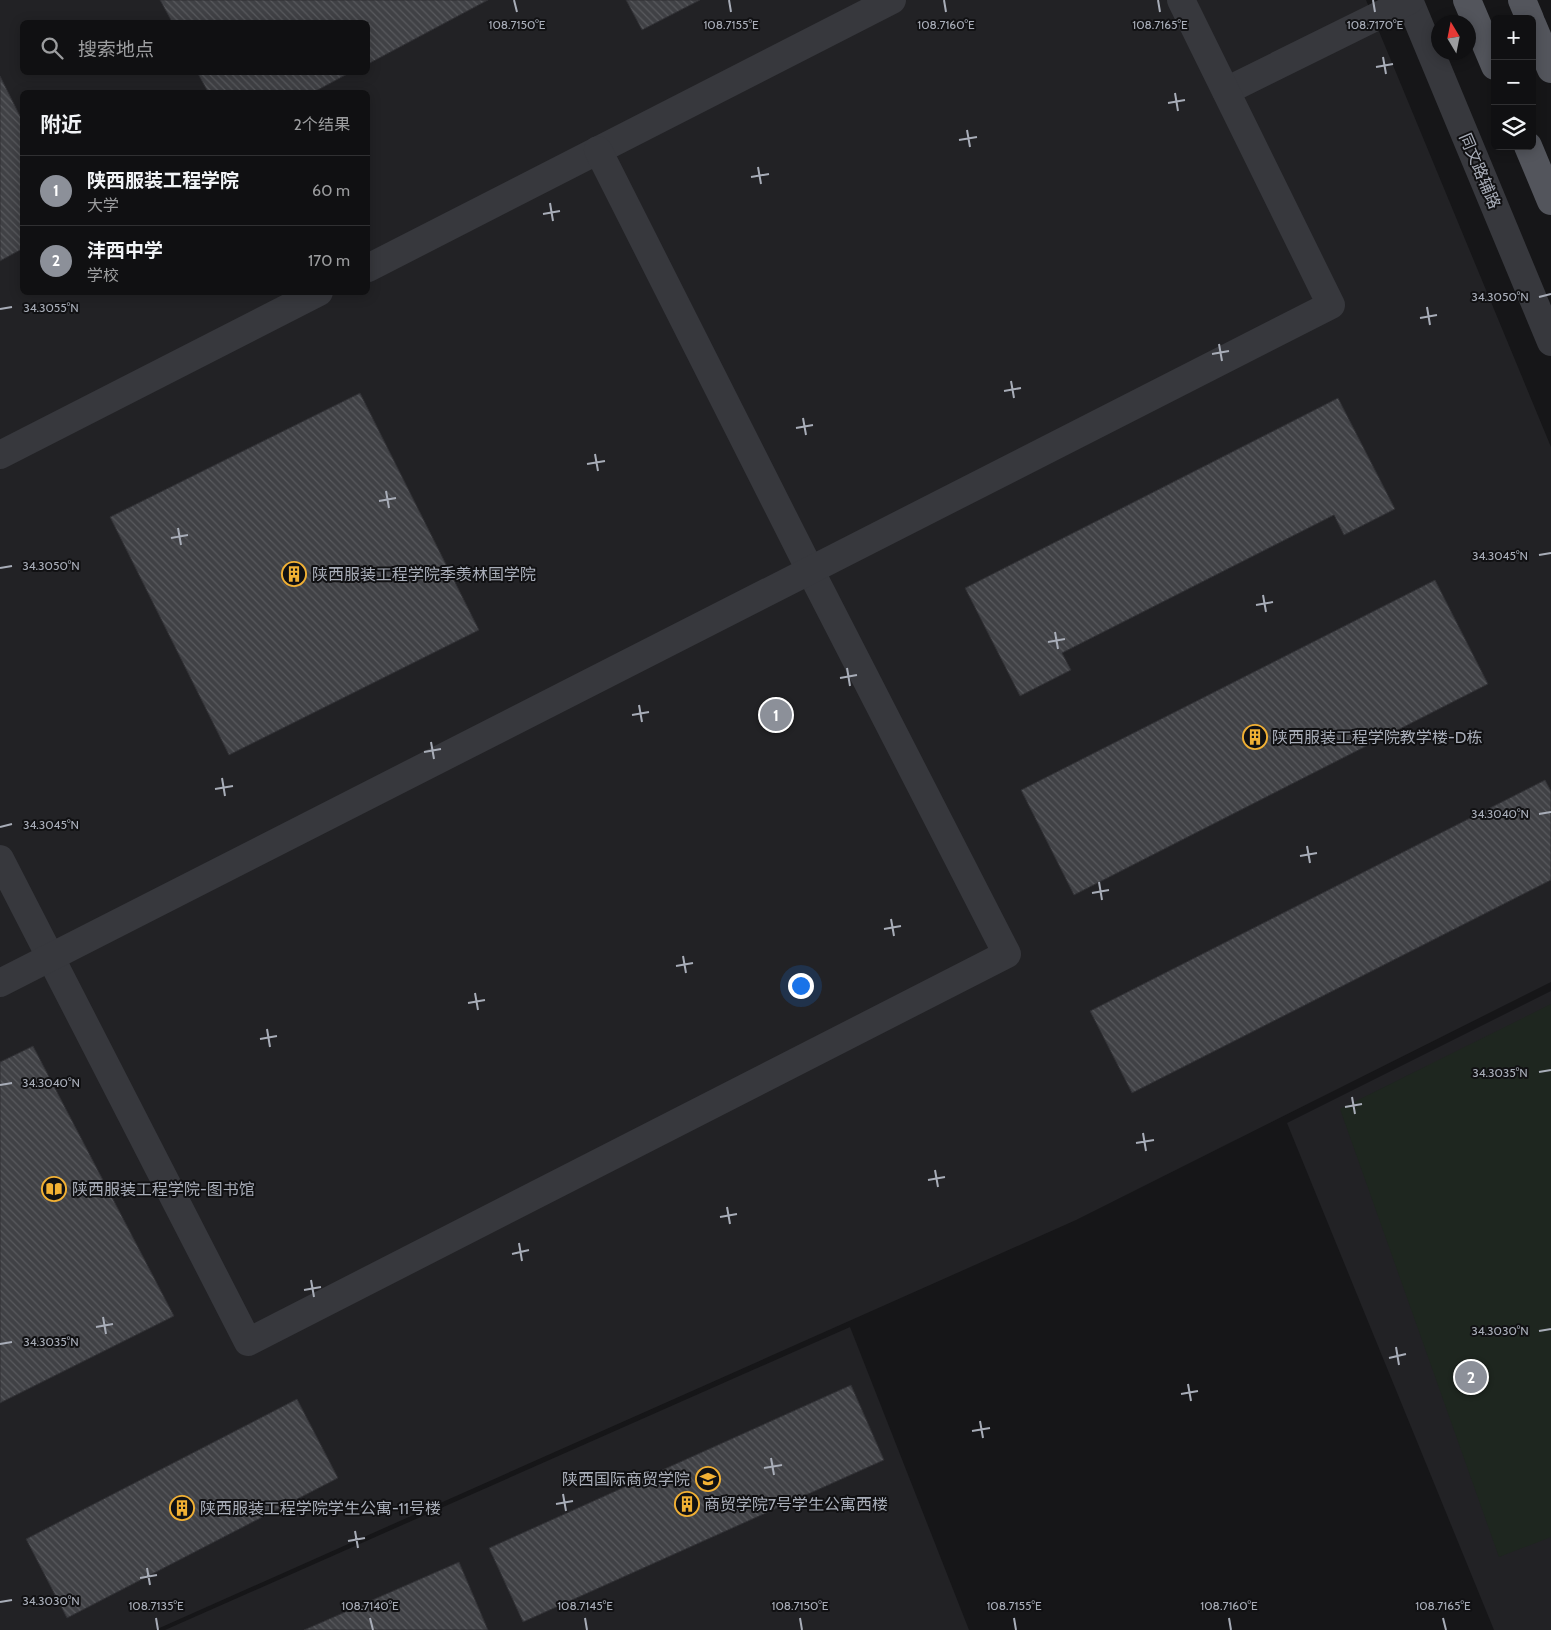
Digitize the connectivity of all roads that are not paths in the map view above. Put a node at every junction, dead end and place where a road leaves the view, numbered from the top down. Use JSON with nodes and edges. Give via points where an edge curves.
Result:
{"nodes":[{"id":1,"x":892,"y":0,"type":"edge"},
{"id":2,"x":1181,"y":0,"type":"edge"},
{"id":3,"x":1409,"y":0,"type":"edge"},
{"id":4,"x":1467,"y":0,"type":"edge"},
{"id":5,"x":1522,"y":0,"type":"edge"},
{"id":6,"x":1528,"y":15,"type":"edge"},
{"id":7,"x":1536,"y":33,"type":"edge"},
{"id":8,"x":1492,"y":60,"type":"edge"},
{"id":9,"x":1551,"y":69,"type":"edge"},
{"id":10,"x":1226,"y":91,"type":"junction"},
{"id":11,"x":598,"y":150,"type":"junction"},
{"id":12,"x":1530,"y":150,"type":"edge"},
{"id":13,"x":1551,"y":201,"type":"edge"},
{"id":14,"x":370,"y":267,"type":"edge"},
{"id":15,"x":313,"y":295,"type":"edge"},
{"id":16,"x":1551,"y":342,"type":"edge"},
{"id":17,"x":0,"y":455,"type":"edge"},
{"id":18,"x":810,"y":570,"type":"junction"},
{"id":19,"x":0,"y":858,"type":"edge"},
{"id":20,"x":51,"y":957,"type":"junction"},
{"id":21,"x":0,"y":983,"type":"edge"}],
"edges":[{"from":1,"to":11,"type":"street"},
{"from":2,"to":10,"type":"street"},
{"from":3,"to":10,"type":"street"},
{"from":3,"to":16,"type":"street","name":"同文路辅路"},
{"from":4,"to":8,"type":"main road"},
{"from":5,"to":6,"type":"main road"},
{"from":7,"to":9,"type":"main road"},
{"from":10,"to":18,"type":"street","via":[[1330,305]]},
{"from":11,"to":14,"type":"street"},
{"from":11,"to":18,"type":"street"},
{"from":12,"to":13,"type":"main road"},
{"from":15,"to":17,"type":"street"},
{"from":18,"to":20,"type":"street"},
{"from":18,"to":20,"type":"street","via":[[1008,954],[248,1342]]},
{"from":19,"to":20,"type":"street"},
{"from":20,"to":21,"type":"street"}]}
